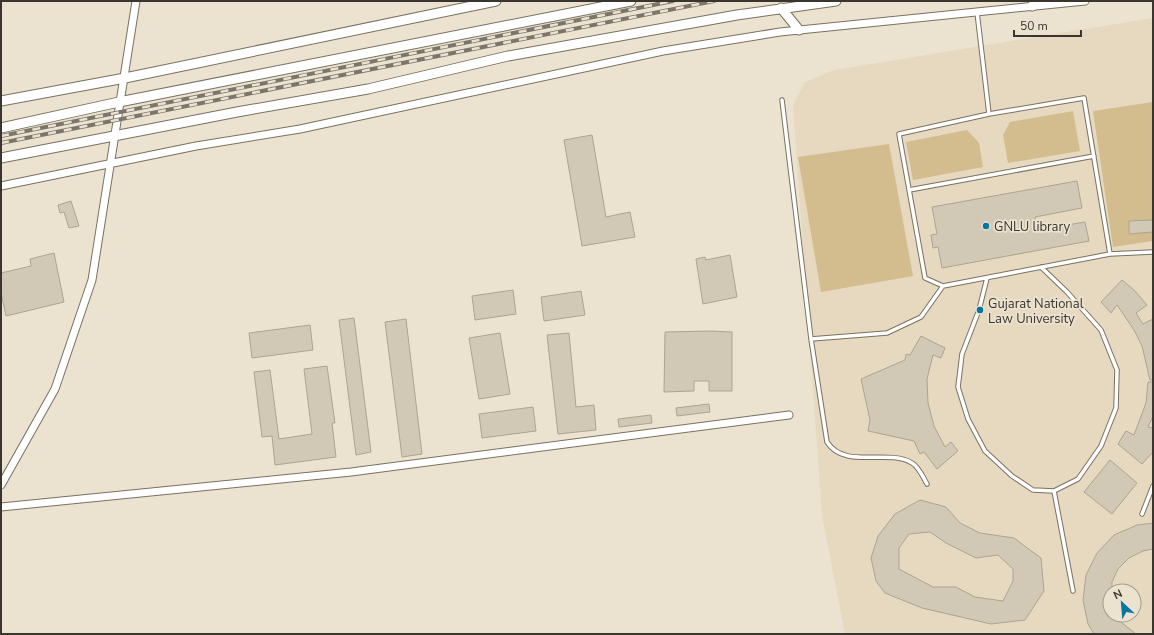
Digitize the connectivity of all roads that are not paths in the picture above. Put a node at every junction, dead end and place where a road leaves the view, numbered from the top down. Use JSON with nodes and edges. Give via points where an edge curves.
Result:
{"nodes":[{"id":1,"x":136,"y":1,"type":"edge"},
{"id":2,"x":496,"y":1,"type":"edge"},
{"id":3,"x":631,"y":1,"type":"edge"},
{"id":4,"x":836,"y":1,"type":"edge"},
{"id":5,"x":1085,"y":1,"type":"edge"},
{"id":6,"x":1035,"y":4,"type":"edge"},
{"id":7,"x":781,"y":8,"type":"junction"},
{"id":8,"x":977,"y":12,"type":"junction"},
{"id":9,"x":799,"y":30,"type":"junction"},
{"id":10,"x":125,"y":78,"type":"junction"},
{"id":11,"x":782,"y":100,"type":"dead end"},
{"id":12,"x":1,"y":101,"type":"edge"},
{"id":13,"x":119,"y":102,"type":"junction"},
{"id":14,"x":989,"y":114,"type":"junction"},
{"id":15,"x":1,"y":128,"type":"edge"},
{"id":16,"x":114,"y":135,"type":"junction"},
{"id":17,"x":1094,"y":156,"type":"junction"},
{"id":18,"x":1,"y":158,"type":"edge"},
{"id":19,"x":111,"y":164,"type":"junction"},
{"id":20,"x":1,"y":186,"type":"edge"},
{"id":21,"x":909,"y":190,"type":"junction"},
{"id":22,"x":1153,"y":252,"type":"edge"},
{"id":23,"x":1110,"y":254,"type":"junction"},
{"id":24,"x":1042,"y":267,"type":"junction"},
{"id":25,"x":987,"y":278,"type":"junction"},
{"id":26,"x":943,"y":286,"type":"junction"},
{"id":27,"x":811,"y":339,"type":"junction"},
{"id":28,"x":789,"y":415,"type":"dead end"},
{"id":29,"x":927,"y":484,"type":"dead end"},
{"id":30,"x":1,"y":485,"type":"edge"},
{"id":31,"x":1153,"y":486,"type":"edge"},
{"id":32,"x":1054,"y":491,"type":"junction"},
{"id":33,"x":1,"y":507,"type":"edge"},
{"id":34,"x":1142,"y":514,"type":"dead end"},
{"id":35,"x":1073,"y":591,"type":"dead end"}],
"edges":[{"from":1,"to":10,"type":"street"},
{"from":2,"to":10,"type":"street"},
{"from":3,"to":13,"type":"street"},
{"from":4,"to":7,"type":"street"},
{"from":5,"to":6,"type":"street"},
{"from":6,"to":8,"type":"street"},
{"from":7,"to":9,"type":"street"},
{"from":7,"to":16,"type":"street","via":[[508,56],[368,89]]},
{"from":8,"to":9,"type":"street"},
{"from":8,"to":14,"type":"lane"},
{"from":9,"to":19,"type":"street","via":[[663,51],[300,129],[196,146]]},
{"from":10,"to":12,"type":"street"},
{"from":10,"to":13,"type":"street"},
{"from":11,"to":27,"type":"lane"},
{"from":13,"to":15,"type":"street"},
{"from":13,"to":16,"type":"street"},
{"from":14,"to":17,"type":"lane","via":[[1084,98]]},
{"from":14,"to":21,"type":"lane","via":[[899,134]]},
{"from":16,"to":18,"type":"street"},
{"from":16,"to":19,"type":"street"},
{"from":17,"to":21,"type":"lane"},
{"from":17,"to":23,"type":"lane"},
{"from":19,"to":20,"type":"street"},
{"from":19,"to":30,"type":"street","via":[[92,280],[66,361],[55,389]]},
{"from":21,"to":26,"type":"lane","via":[[925,278]]},
{"from":22,"to":23,"type":"lane"},
{"from":23,"to":24,"type":"lane"},
{"from":24,"to":25,"type":"lane"},
{"from":24,"to":32,"type":"lane","via":[[1101,330],[1117,370],[1116,408],[1101,446],[1078,479]]},
{"from":25,"to":26,"type":"lane"},
{"from":25,"to":32,"type":"lane","via":[[979,310],[962,354],[958,387],[968,419],[985,451],[1012,476],[1033,490]]},
{"from":26,"to":27,"type":"lane","via":[[921,317],[887,333]]},
{"from":27,"to":29,"type":"lane","via":[[827,442],[832,449],[849,456],[900,459],[913,463]]},
{"from":28,"to":33,"type":"street","via":[[350,472]]},
{"from":31,"to":34,"type":"lane"},
{"from":32,"to":35,"type":"lane"}]}
